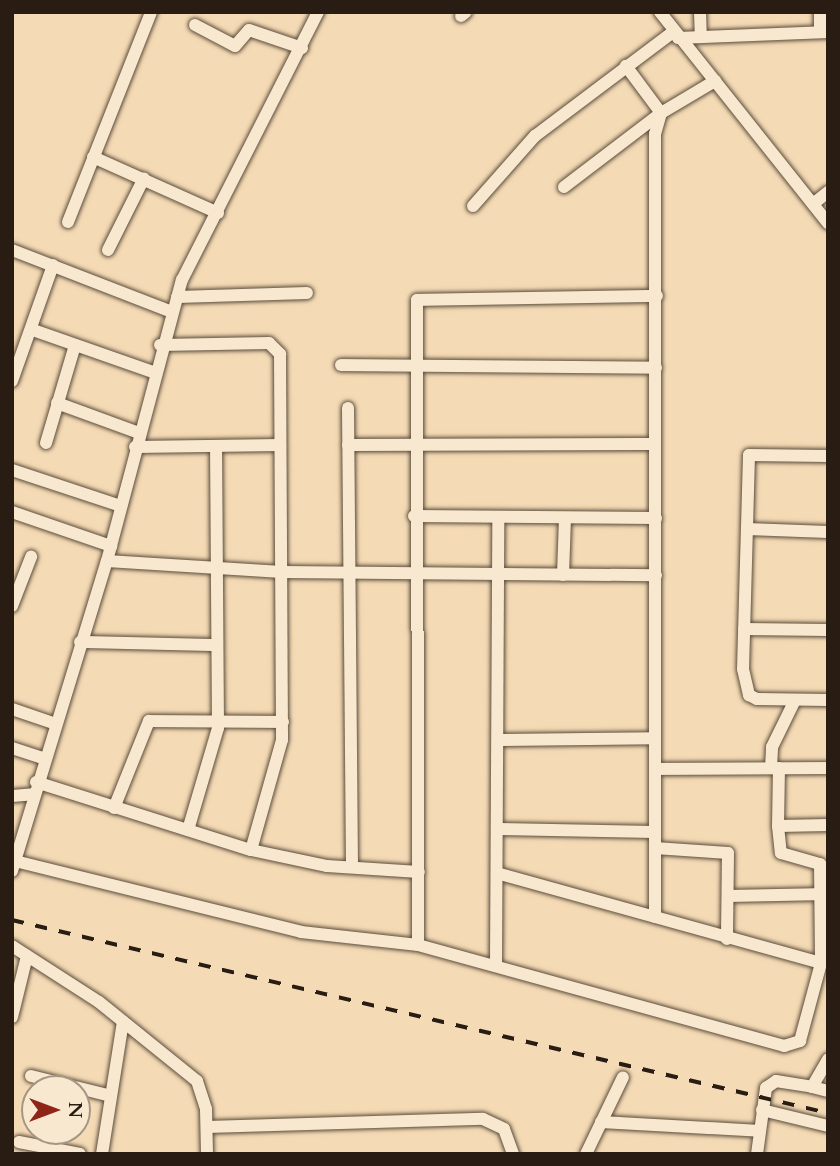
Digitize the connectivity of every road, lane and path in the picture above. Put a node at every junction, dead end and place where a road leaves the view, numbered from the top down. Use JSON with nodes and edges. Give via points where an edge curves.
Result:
{"nodes":[{"id":1,"x":151,"y":12,"type":"edge"},
{"id":2,"x":318,"y":12,"type":"edge"},
{"id":3,"x":660,"y":12,"type":"edge"},
{"id":4,"x":700,"y":12,"type":"edge"},
{"id":5,"x":820,"y":12,"type":"edge"},
{"id":6,"x":195,"y":24,"type":"dead end"},
{"id":7,"x":824,"y":32,"type":"edge"},
{"id":8,"x":676,"y":35,"type":"junction"},
{"id":9,"x":701,"y":36,"type":"junction"},
{"id":10,"x":302,"y":48,"type":"junction"},
{"id":11,"x":626,"y":66,"type":"junction"},
{"id":12,"x":715,"y":81,"type":"junction"},
{"id":13,"x":662,"y":113,"type":"junction"},
{"id":14,"x":93,"y":158,"type":"junction"},
{"id":15,"x":144,"y":178,"type":"junction"},
{"id":16,"x":564,"y":187,"type":"dead end"},
{"id":17,"x":828,"y":192,"type":"edge"},
{"id":18,"x":813,"y":204,"type":"junction"},
{"id":19,"x":473,"y":206,"type":"dead end"},
{"id":20,"x":218,"y":213,"type":"junction"},
{"id":21,"x":68,"y":222,"type":"dead end"},
{"id":22,"x":828,"y":223,"type":"edge"},
{"id":23,"x":12,"y":250,"type":"edge"},
{"id":24,"x":108,"y":250,"type":"dead end"},
{"id":25,"x":54,"y":265,"type":"junction"},
{"id":26,"x":307,"y":293,"type":"dead end"},
{"id":27,"x":657,"y":296,"type":"junction"},
{"id":28,"x":177,"y":297,"type":"junction"},
{"id":29,"x":172,"y":312,"type":"junction"},
{"id":30,"x":33,"y":330,"type":"junction"},
{"id":31,"x":75,"y":345,"type":"junction"},
{"id":32,"x":160,"y":345,"type":"junction"},
{"id":33,"x":341,"y":365,"type":"dead end"},
{"id":34,"x":414,"y":367,"type":"junction"},
{"id":35,"x":656,"y":368,"type":"junction"},
{"id":36,"x":153,"y":372,"type":"junction"},
{"id":37,"x":12,"y":381,"type":"edge"},
{"id":38,"x":57,"y":403,"type":"junction"},
{"id":39,"x":348,"y":408,"type":"dead end"},
{"id":40,"x":139,"y":433,"type":"junction"},
{"id":41,"x":46,"y":443,"type":"dead end"},
{"id":42,"x":656,"y":444,"type":"junction"},
{"id":43,"x":280,"y":445,"type":"junction"},
{"id":44,"x":348,"y":445,"type":"junction"},
{"id":45,"x":412,"y":445,"type":"junction"},
{"id":46,"x":135,"y":447,"type":"junction"},
{"id":47,"x":216,"y":448,"type":"junction"},
{"id":48,"x":828,"y":456,"type":"edge"},
{"id":49,"x":12,"y":470,"type":"edge"},
{"id":50,"x":121,"y":506,"type":"junction"},
{"id":51,"x":12,"y":512,"type":"edge"},
{"id":52,"x":414,"y":516,"type":"junction"},
{"id":53,"x":498,"y":518,"type":"junction"},
{"id":54,"x":565,"y":518,"type":"junction"},
{"id":55,"x":656,"y":518,"type":"junction"},
{"id":56,"x":747,"y":529,"type":"junction"},
{"id":57,"x":828,"y":532,"type":"edge"},
{"id":58,"x":111,"y":546,"type":"junction"},
{"id":59,"x":31,"y":557,"type":"dead end"},
{"id":60,"x":107,"y":561,"type":"junction"},
{"id":61,"x":212,"y":567,"type":"junction"},
{"id":62,"x":282,"y":572,"type":"junction"},
{"id":63,"x":349,"y":573,"type":"junction"},
{"id":64,"x":415,"y":573,"type":"junction"},
{"id":65,"x":498,"y":574,"type":"junction"},
{"id":66,"x":563,"y":575,"type":"junction"},
{"id":67,"x":656,"y":575,"type":"junction"},
{"id":68,"x":17,"y":580,"type":"edge"},
{"id":69,"x":12,"y":606,"type":"edge"},
{"id":70,"x":744,"y":629,"type":"junction"},
{"id":71,"x":828,"y":630,"type":"edge"},
{"id":72,"x":80,"y":642,"type":"junction"},
{"id":73,"x":216,"y":645,"type":"junction"},
{"id":74,"x":795,"y":699,"type":"junction"},
{"id":75,"x":828,"y":700,"type":"edge"},
{"id":76,"x":12,"y":709,"type":"edge"},
{"id":77,"x":218,"y":719,"type":"junction"},
{"id":78,"x":283,"y":722,"type":"junction"},
{"id":79,"x":53,"y":723,"type":"junction"},
{"id":80,"x":654,"y":738,"type":"junction"},
{"id":81,"x":501,"y":740,"type":"junction"},
{"id":82,"x":12,"y":748,"type":"edge"},
{"id":83,"x":43,"y":758,"type":"junction"},
{"id":84,"x":775,"y":768,"type":"junction"},
{"id":85,"x":828,"y":768,"type":"edge"},
{"id":86,"x":655,"y":769,"type":"junction"},
{"id":87,"x":34,"y":788,"type":"junction"},
{"id":88,"x":12,"y":796,"type":"edge"},
{"id":89,"x":114,"y":808,"type":"junction"},
{"id":90,"x":828,"y":825,"type":"edge"},
{"id":91,"x":778,"y":826,"type":"junction"},
{"id":92,"x":500,"y":829,"type":"junction"},
{"id":93,"x":188,"y":830,"type":"junction"},
{"id":94,"x":654,"y":832,"type":"junction"},
{"id":95,"x":655,"y":848,"type":"junction"},
{"id":96,"x":251,"y":850,"type":"junction"},
{"id":97,"x":14,"y":866,"type":"edge"},
{"id":98,"x":352,"y":867,"type":"junction"},
{"id":99,"x":419,"y":872,"type":"junction"},
{"id":100,"x":499,"y":874,"type":"junction"},
{"id":101,"x":825,"y":894,"type":"edge"},
{"id":102,"x":728,"y":896,"type":"junction"},
{"id":103,"x":655,"y":917,"type":"junction"},
{"id":104,"x":727,"y":939,"type":"junction"},
{"id":105,"x":418,"y":945,"type":"junction"},
{"id":106,"x":12,"y":946,"type":"edge"},
{"id":107,"x":27,"y":956,"type":"junction"},
{"id":108,"x":821,"y":963,"type":"junction"},
{"id":109,"x":496,"y":964,"type":"junction"},
{"id":110,"x":823,"y":982,"type":"edge"},
{"id":111,"x":12,"y":1017,"type":"edge"},
{"id":112,"x":123,"y":1022,"type":"junction"},
{"id":113,"x":828,"y":1059,"type":"edge"},
{"id":114,"x":623,"y":1077,"type":"dead end"},
{"id":115,"x":812,"y":1087,"type":"junction"},
{"id":116,"x":91,"y":1091,"type":"edge"},
{"id":117,"x":828,"y":1091,"type":"edge"},
{"id":118,"x":107,"y":1095,"type":"junction"},
{"id":119,"x":762,"y":1110,"type":"junction"},
{"id":120,"x":601,"y":1122,"type":"junction"},
{"id":121,"x":828,"y":1126,"type":"edge"},
{"id":122,"x":207,"y":1127,"type":"junction"},
{"id":123,"x":760,"y":1131,"type":"junction"},
{"id":124,"x":19,"y":1142,"type":"dead end"},
{"id":125,"x":80,"y":1154,"type":"edge"},
{"id":126,"x":102,"y":1154,"type":"edge"},
{"id":127,"x":207,"y":1154,"type":"edge"},
{"id":128,"x":513,"y":1154,"type":"edge"},
{"id":129,"x":586,"y":1154,"type":"edge"},
{"id":130,"x":757,"y":1154,"type":"edge"}],
"edges":[{"from":1,"to":14,"type":"street"},
{"from":2,"to":10,"type":"street"},
{"from":3,"to":8,"type":"street"},
{"from":4,"to":9,"type":"street"},
{"from":5,"to":7,"type":"street"},
{"from":6,"to":10,"type":"street","via":[[235,46],[249,30]]},
{"from":7,"to":9,"type":"street"},
{"from":8,"to":9,"type":"street"},
{"from":8,"to":11,"type":"street"},
{"from":8,"to":12,"type":"street"},
{"from":10,"to":20,"type":"street"},
{"from":11,"to":13,"type":"street"},
{"from":11,"to":19,"type":"street","via":[[535,136]]},
{"from":12,"to":13,"type":"street"},
{"from":12,"to":18,"type":"street"},
{"from":13,"to":16,"type":"street"},
{"from":13,"to":27,"type":"street","via":[[655,134]]},
{"from":14,"to":15,"type":"street"},
{"from":14,"to":21,"type":"street"},
{"from":15,"to":20,"type":"street"},
{"from":15,"to":24,"type":"street"},
{"from":17,"to":18,"type":"street"},
{"from":18,"to":22,"type":"street"},
{"from":20,"to":28,"type":"street"},
{"from":23,"to":25,"type":"street"},
{"from":25,"to":29,"type":"street"},
{"from":25,"to":30,"type":"street"},
{"from":26,"to":28,"type":"street"},
{"from":27,"to":34,"type":"street","via":[[419,297]]},
{"from":27,"to":35,"type":"street"},
{"from":28,"to":29,"type":"street"},
{"from":29,"to":32,"type":"street"},
{"from":30,"to":31,"type":"street"},
{"from":30,"to":37,"type":"street"},
{"from":31,"to":36,"type":"street"},
{"from":31,"to":38,"type":"street"},
{"from":32,"to":36,"type":"street"},
{"from":32,"to":43,"type":"street","via":[[275,344],[281,354]]},
{"from":33,"to":34,"type":"street"},
{"from":34,"to":35,"type":"street"},
{"from":34,"to":45,"type":"street"},
{"from":35,"to":42,"type":"street"},
{"from":36,"to":40,"type":"street"},
{"from":38,"to":40,"type":"street"},
{"from":38,"to":41,"type":"street"},
{"from":39,"to":44,"type":"street"},
{"from":40,"to":46,"type":"street"},
{"from":42,"to":45,"type":"street"},
{"from":42,"to":55,"type":"street"},
{"from":43,"to":47,"type":"street"},
{"from":43,"to":62,"type":"street"},
{"from":44,"to":45,"type":"street"},
{"from":44,"to":63,"type":"street"},
{"from":45,"to":52,"type":"street"},
{"from":46,"to":47,"type":"street"},
{"from":46,"to":50,"type":"street"},
{"from":47,"to":61,"type":"street"},
{"from":48,"to":56,"type":"street","via":[[749,455]]},
{"from":49,"to":50,"type":"street"},
{"from":50,"to":58,"type":"street"},
{"from":51,"to":58,"type":"street"},
{"from":52,"to":53,"type":"street"},
{"from":52,"to":64,"type":"street"},
{"from":53,"to":54,"type":"street"},
{"from":53,"to":65,"type":"street"},
{"from":54,"to":55,"type":"street"},
{"from":54,"to":66,"type":"street"},
{"from":55,"to":67,"type":"street"},
{"from":56,"to":57,"type":"street"},
{"from":56,"to":70,"type":"street"},
{"from":58,"to":60,"type":"street"},
{"from":59,"to":68,"type":"street"},
{"from":60,"to":61,"type":"street"},
{"from":60,"to":72,"type":"street"},
{"from":61,"to":62,"type":"street"},
{"from":61,"to":73,"type":"street"},
{"from":62,"to":63,"type":"street"},
{"from":62,"to":78,"type":"street"},
{"from":63,"to":64,"type":"street"},
{"from":63,"to":98,"type":"street"},
{"from":64,"to":65,"type":"street"},
{"from":64,"to":99,"type":"street"},
{"from":65,"to":66,"type":"street"},
{"from":65,"to":81,"type":"street"},
{"from":66,"to":67,"type":"street"},
{"from":67,"to":80,"type":"street"},
{"from":68,"to":69,"type":"street"},
{"from":70,"to":71,"type":"street"},
{"from":70,"to":74,"type":"street","via":[[749,695]]},
{"from":72,"to":73,"type":"street"},
{"from":72,"to":79,"type":"street"},
{"from":73,"to":77,"type":"street"},
{"from":74,"to":75,"type":"street"},
{"from":74,"to":84,"type":"street","via":[[771,751]]},
{"from":76,"to":79,"type":"street"},
{"from":77,"to":78,"type":"street"},
{"from":77,"to":89,"type":"street","via":[[145,723]]},
{"from":77,"to":93,"type":"street"},
{"from":78,"to":96,"type":"street","via":[[276,776]]},
{"from":79,"to":83,"type":"street"},
{"from":80,"to":81,"type":"street"},
{"from":80,"to":86,"type":"street"},
{"from":81,"to":92,"type":"street"},
{"from":82,"to":83,"type":"street"},
{"from":83,"to":87,"type":"street"},
{"from":84,"to":85,"type":"street"},
{"from":84,"to":86,"type":"street"},
{"from":84,"to":91,"type":"street"},
{"from":86,"to":94,"type":"street"},
{"from":87,"to":88,"type":"street"},
{"from":87,"to":89,"type":"street"},
{"from":87,"to":97,"type":"street"},
{"from":89,"to":93,"type":"street"},
{"from":90,"to":91,"type":"street"},
{"from":91,"to":101,"type":"street","via":[[781,853],[820,864]]},
{"from":92,"to":94,"type":"street"},
{"from":92,"to":100,"type":"street"},
{"from":93,"to":96,"type":"street"},
{"from":94,"to":95,"type":"street"},
{"from":95,"to":102,"type":"street","via":[[725,849]]},
{"from":95,"to":103,"type":"street"},
{"from":96,"to":98,"type":"street"},
{"from":97,"to":105,"type":"street","via":[[301,932]]},
{"from":98,"to":99,"type":"street"},
{"from":99,"to":105,"type":"street"},
{"from":100,"to":103,"type":"street"},
{"from":100,"to":109,"type":"street"},
{"from":101,"to":102,"type":"street"},
{"from":101,"to":108,"type":"street"},
{"from":102,"to":104,"type":"street"},
{"from":103,"to":104,"type":"street"},
{"from":104,"to":108,"type":"street"},
{"from":105,"to":109,"type":"street"},
{"from":106,"to":107,"type":"street"},
{"from":107,"to":111,"type":"street"},
{"from":107,"to":112,"type":"street"},
{"from":108,"to":110,"type":"street"},
{"from":109,"to":110,"type":"street","via":[[792,1048],[800,1041]]},
{"from":112,"to":118,"type":"street"},
{"from":112,"to":122,"type":"street","via":[[197,1081]]},
{"from":113,"to":115,"type":"street"},
{"from":114,"to":120,"type":"street"},
{"from":115,"to":117,"type":"street"},
{"from":115,"to":119,"type":"street","via":[[770,1083]]},
{"from":116,"to":118,"type":"street"},
{"from":118,"to":126,"type":"street"},
{"from":119,"to":121,"type":"street"},
{"from":119,"to":123,"type":"street"},
{"from":120,"to":123,"type":"street"},
{"from":120,"to":129,"type":"street"},
{"from":122,"to":127,"type":"street"},
{"from":122,"to":128,"type":"street","via":[[483,1119],[504,1129]]},
{"from":123,"to":130,"type":"street"},
{"from":124,"to":125,"type":"street"}]}
